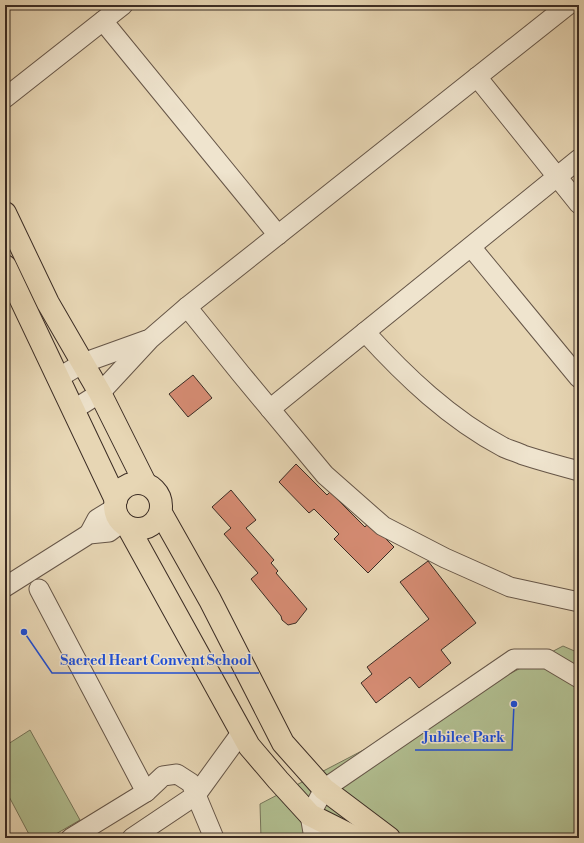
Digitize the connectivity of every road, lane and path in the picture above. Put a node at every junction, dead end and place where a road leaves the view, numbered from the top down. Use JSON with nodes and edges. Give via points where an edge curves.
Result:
{"nodes":[{"id":1,"x":123,"y":5,"type":"edge"},
{"id":2,"x":568,"y":5,"type":"edge"},
{"id":3,"x":103,"y":21,"type":"junction"},
{"id":4,"x":477,"y":77,"type":"junction"},
{"id":5,"x":5,"y":98,"type":"edge"},
{"id":6,"x":579,"y":159,"type":"edge"},
{"id":7,"x":557,"y":177,"type":"junction"},
{"id":8,"x":579,"y":204,"type":"edge"},
{"id":9,"x":5,"y":213,"type":"edge"},
{"id":10,"x":278,"y":234,"type":"junction"},
{"id":11,"x":471,"y":247,"type":"junction"},
{"id":12,"x":5,"y":266,"type":"edge"},
{"id":13,"x":187,"y":307,"type":"junction"},
{"id":14,"x":365,"y":332,"type":"junction"},
{"id":15,"x":150,"y":339,"type":"junction"},
{"id":16,"x":83,"y":363,"type":"junction"},
{"id":17,"x":58,"y":378,"type":"junction"},
{"id":18,"x":579,"y":378,"type":"edge"},
{"id":19,"x":100,"y":393,"type":"junction"},
{"id":20,"x":270,"y":409,"type":"junction"},
{"id":21,"x":73,"y":410,"type":"junction"},
{"id":22,"x":579,"y":470,"type":"edge"},
{"id":23,"x":145,"y":484,"type":"junction"},
{"id":24,"x":161,"y":513,"type":"junction"},
{"id":25,"x":120,"y":515,"type":"junction"},
{"id":26,"x":5,"y":587,"type":"edge"},
{"id":27,"x":39,"y":589,"type":"dead end"},
{"id":28,"x":579,"y":602,"type":"edge"},
{"id":29,"x":579,"y":678,"type":"edge"},
{"id":30,"x":241,"y":733,"type":"junction"},
{"id":31,"x":324,"y":789,"type":"junction"},
{"id":32,"x":146,"y":792,"type":"junction"},
{"id":33,"x":196,"y":795,"type":"junction"},
{"id":34,"x":310,"y":814,"type":"junction"},
{"id":35,"x":70,"y":838,"type":"edge"},
{"id":36,"x":132,"y":838,"type":"edge"},
{"id":37,"x":214,"y":838,"type":"edge"},
{"id":38,"x":314,"y":838,"type":"edge"},
{"id":39,"x":356,"y":838,"type":"edge"},
{"id":40,"x":389,"y":838,"type":"edge"}],
"edges":[{"from":1,"to":3,"type":"street"},
{"from":2,"to":4,"type":"street"},
{"from":3,"to":5,"type":"street"},
{"from":3,"to":10,"type":"street"},
{"from":4,"to":7,"type":"street"},
{"from":4,"to":10,"type":"street"},
{"from":6,"to":7,"type":"street"},
{"from":7,"to":8,"type":"street"},
{"from":7,"to":11,"type":"street"},
{"from":9,"to":16,"type":"main road","via":[[48,303]]},
{"from":10,"to":13,"type":"street"},
{"from":11,"to":14,"type":"street"},
{"from":11,"to":18,"type":"street"},
{"from":12,"to":17,"type":"main road"},
{"from":13,"to":15,"type":"street"},
{"from":13,"to":20,"type":"street"},
{"from":14,"to":20,"type":"street"},
{"from":14,"to":22,"type":"street","via":[[420,388],[466,425],[504,448],[549,464]]},
{"from":15,"to":16,"type":"street"},
{"from":15,"to":19,"type":"street"},
{"from":16,"to":17,"type":"street"},
{"from":16,"to":19,"type":"main road"},
{"from":17,"to":21,"type":"main road"},
{"from":19,"to":21,"type":"street"},
{"from":19,"to":23,"type":"main road"},
{"from":20,"to":28,"type":"street","via":[[325,474],[383,526],[445,558],[510,586]]},
{"from":21,"to":25,"type":"main road"},
{"from":23,"to":24,"type":"main road","via":[[152,487],[161,498]]},
{"from":23,"to":25,"type":"main road","via":[[130,484],[118,493]]},
{"from":24,"to":25,"type":"main road","via":[[151,526],[136,530]]},
{"from":24,"to":31,"type":"main road","via":[[210,600],[283,743]]},
{"from":25,"to":26,"type":"street","via":[[108,532],[89,534]]},
{"from":25,"to":30,"type":"main road"},
{"from":27,"to":32,"type":"street"},
{"from":29,"to":31,"type":"street","via":[[546,659],[514,659]]},
{"from":30,"to":33,"type":"street"},
{"from":30,"to":34,"type":"main road","via":[[254,752]]},
{"from":31,"to":34,"type":"street"},
{"from":31,"to":40,"type":"main road"},
{"from":32,"to":33,"type":"street","via":[[163,776],[177,774],[190,783]]},
{"from":32,"to":35,"type":"street"},
{"from":33,"to":36,"type":"street"},
{"from":33,"to":37,"type":"street"},
{"from":34,"to":38,"type":"street"},
{"from":34,"to":39,"type":"main road"}]}
